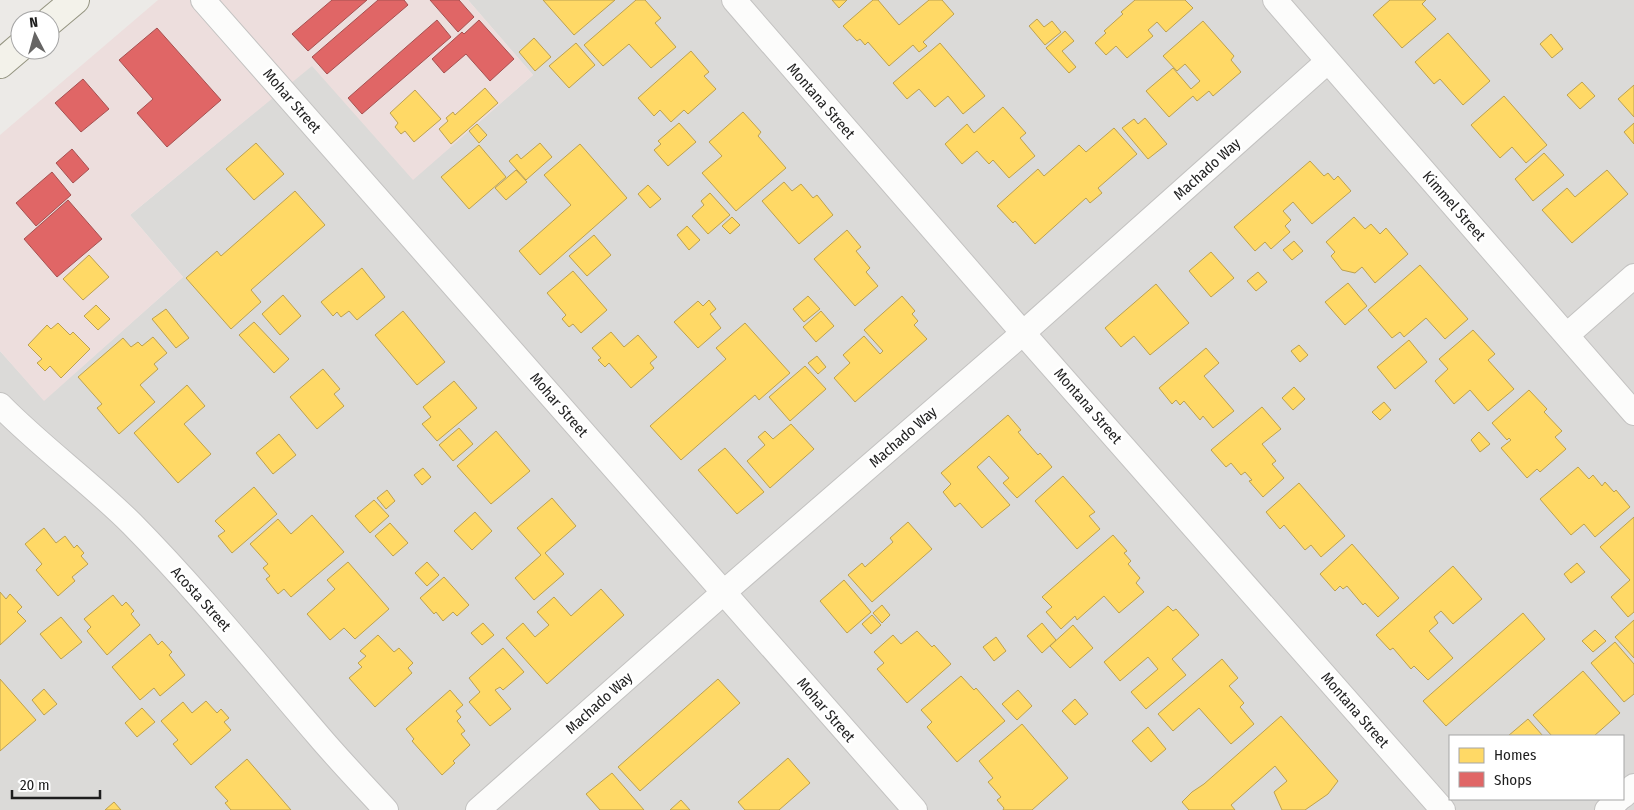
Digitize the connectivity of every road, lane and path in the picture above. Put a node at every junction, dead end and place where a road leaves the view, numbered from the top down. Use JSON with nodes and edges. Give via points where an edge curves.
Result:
{"nodes":[{"id":1,"x":75,"y":0,"type":"edge"},
{"id":2,"x":203,"y":0,"type":"edge"},
{"id":3,"x":734,"y":0,"type":"edge"},
{"id":4,"x":1282,"y":3,"type":"edge"},
{"id":5,"x":60,"y":13,"type":"edge"},
{"id":6,"x":10,"y":56,"type":"edge"},
{"id":7,"x":1328,"y":62,"type":"junction"},
{"id":8,"x":0,"y":64,"type":"edge"},
{"id":9,"x":1634,"y":276,"type":"edge"},
{"id":10,"x":1023,"y":333,"type":"junction"},
{"id":11,"x":1567,"y":335,"type":"junction"},
{"id":12,"x":0,"y":405,"type":"edge"},
{"id":13,"x":1634,"y":413,"type":"edge"},
{"id":14,"x":723,"y":593,"type":"junction"},
{"id":15,"x":1634,"y":786,"type":"edge"},
{"id":16,"x":1624,"y":795,"type":"edge"},
{"id":17,"x":1618,"y":800,"type":"edge"},
{"id":18,"x":386,"y":810,"type":"edge"},
{"id":19,"x":478,"y":810,"type":"edge"},
{"id":20,"x":915,"y":810,"type":"edge"},
{"id":21,"x":1443,"y":810,"type":"edge"},
{"id":22,"x":1607,"y":810,"type":"edge"}],
"edges":[{"from":1,"to":5,"type":"main road"},
{"from":2,"to":14,"type":"street","name":"Mohar Street"},
{"from":3,"to":10,"type":"street","name":"Montana Street"},
{"from":4,"to":7,"type":"street","name":"Kimmel Street"},
{"from":6,"to":8,"type":"main road"},
{"from":7,"to":10,"type":"street","name":"Machado Way"},
{"from":7,"to":11,"type":"street","name":"Kimmel Street"},
{"from":9,"to":11,"type":"street"},
{"from":10,"to":14,"type":"street","name":"Machado Way"},
{"from":10,"to":21,"type":"street","name":"Montana Street"},
{"from":11,"to":13,"type":"street","name":"Kimmel Street"},
{"from":12,"to":18,"type":"street","name":"Acosta Street","via":[[132,524]]},
{"from":14,"to":19,"type":"street","name":"Machado Way"},
{"from":14,"to":20,"type":"street","name":"Mohar Street"},
{"from":15,"to":16,"type":"street"},
{"from":17,"to":22,"type":"street"}]}
